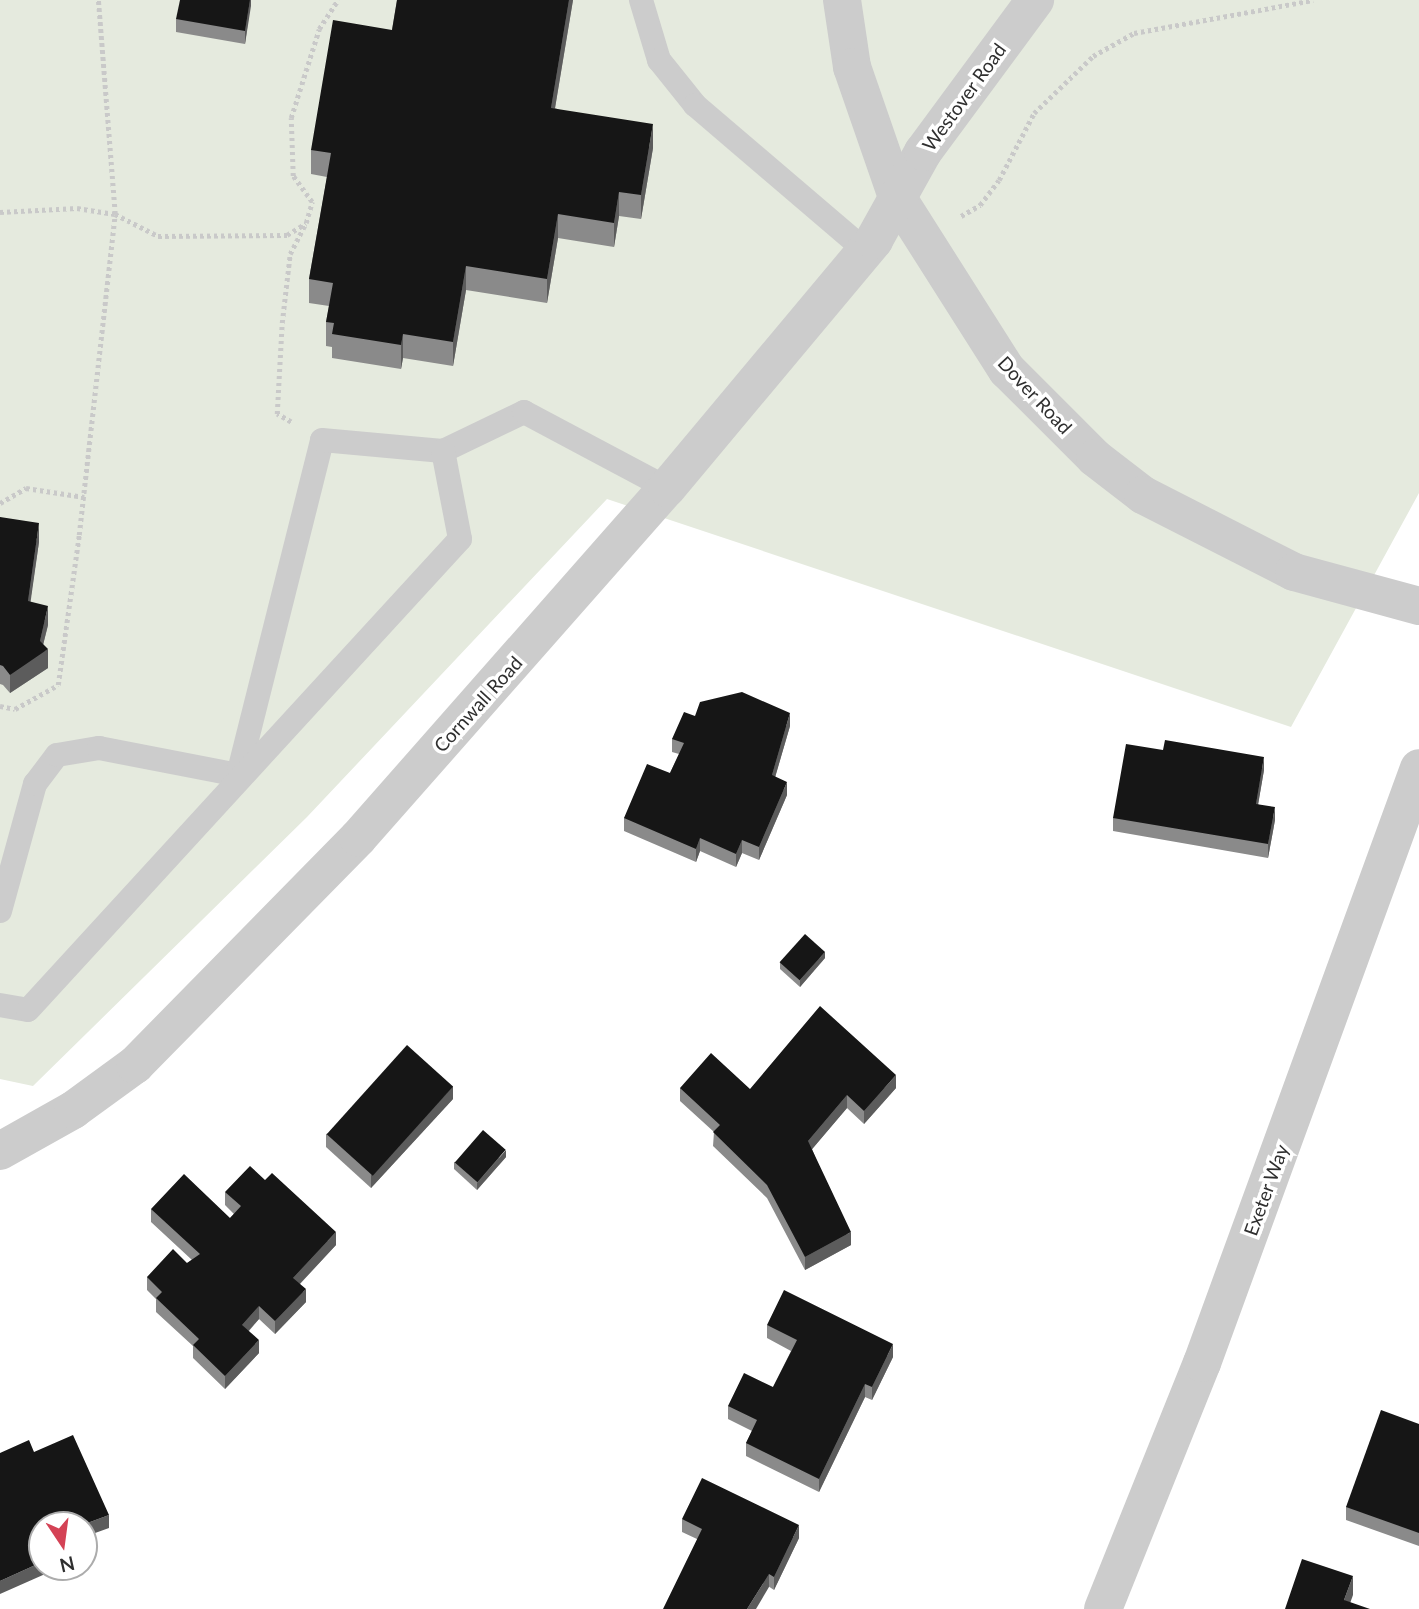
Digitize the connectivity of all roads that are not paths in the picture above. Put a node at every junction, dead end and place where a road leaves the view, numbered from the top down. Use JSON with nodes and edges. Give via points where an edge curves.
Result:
{"nodes":[{"id":1,"x":641,"y":0,"type":"edge"},
{"id":2,"x":842,"y":0,"type":"edge"},
{"id":3,"x":1035,"y":0,"type":"edge"},
{"id":4,"x":897,"y":197,"type":"junction"},
{"id":5,"x":865,"y":250,"type":"junction"},
{"id":6,"x":443,"y":451,"type":"junction"},
{"id":7,"x":667,"y":488,"type":"junction"},
{"id":8,"x":1419,"y":606,"type":"edge"},
{"id":9,"x":1419,"y":768,"type":"edge"},
{"id":10,"x":238,"y":775,"type":"junction"},
{"id":11,"x":0,"y":911,"type":"edge"},
{"id":12,"x":0,"y":1004,"type":"edge"},
{"id":13,"x":0,"y":1151,"type":"edge"},
{"id":14,"x":1103,"y":1609,"type":"edge"}],
"edges":[{"from":1,"to":5,"type":"lane","via":[[659,60],[695,106]]},
{"from":2,"to":4,"type":"street","name":"Dover Road","via":[[852,67]]},
{"from":3,"to":4,"type":"street","name":"Westover Road"},
{"from":4,"to":5,"type":"street","name":"Cornwall Road"},
{"from":4,"to":8,"type":"street","name":"Dover Road","via":[[1007,370],[1095,458],[1143,495],[1294,572]]},
{"from":5,"to":7,"type":"street","name":"Cornwall Road"},
{"from":6,"to":7,"type":"lane","via":[[524,412]]},
{"from":6,"to":10,"type":"lane","via":[[460,539]]},
{"from":6,"to":10,"type":"lane","via":[[322,440]]},
{"from":7,"to":13,"type":"street","name":"Cornwall Road","via":[[358,838],[183,1019],[74,1110]]},
{"from":9,"to":14,"type":"street","name":"Exeter Way","via":[[1202,1363]]},
{"from":10,"to":11,"type":"lane","via":[[99,748],[57,755],[35,783]]},
{"from":10,"to":12,"type":"lane","via":[[27,1010]]}]}
